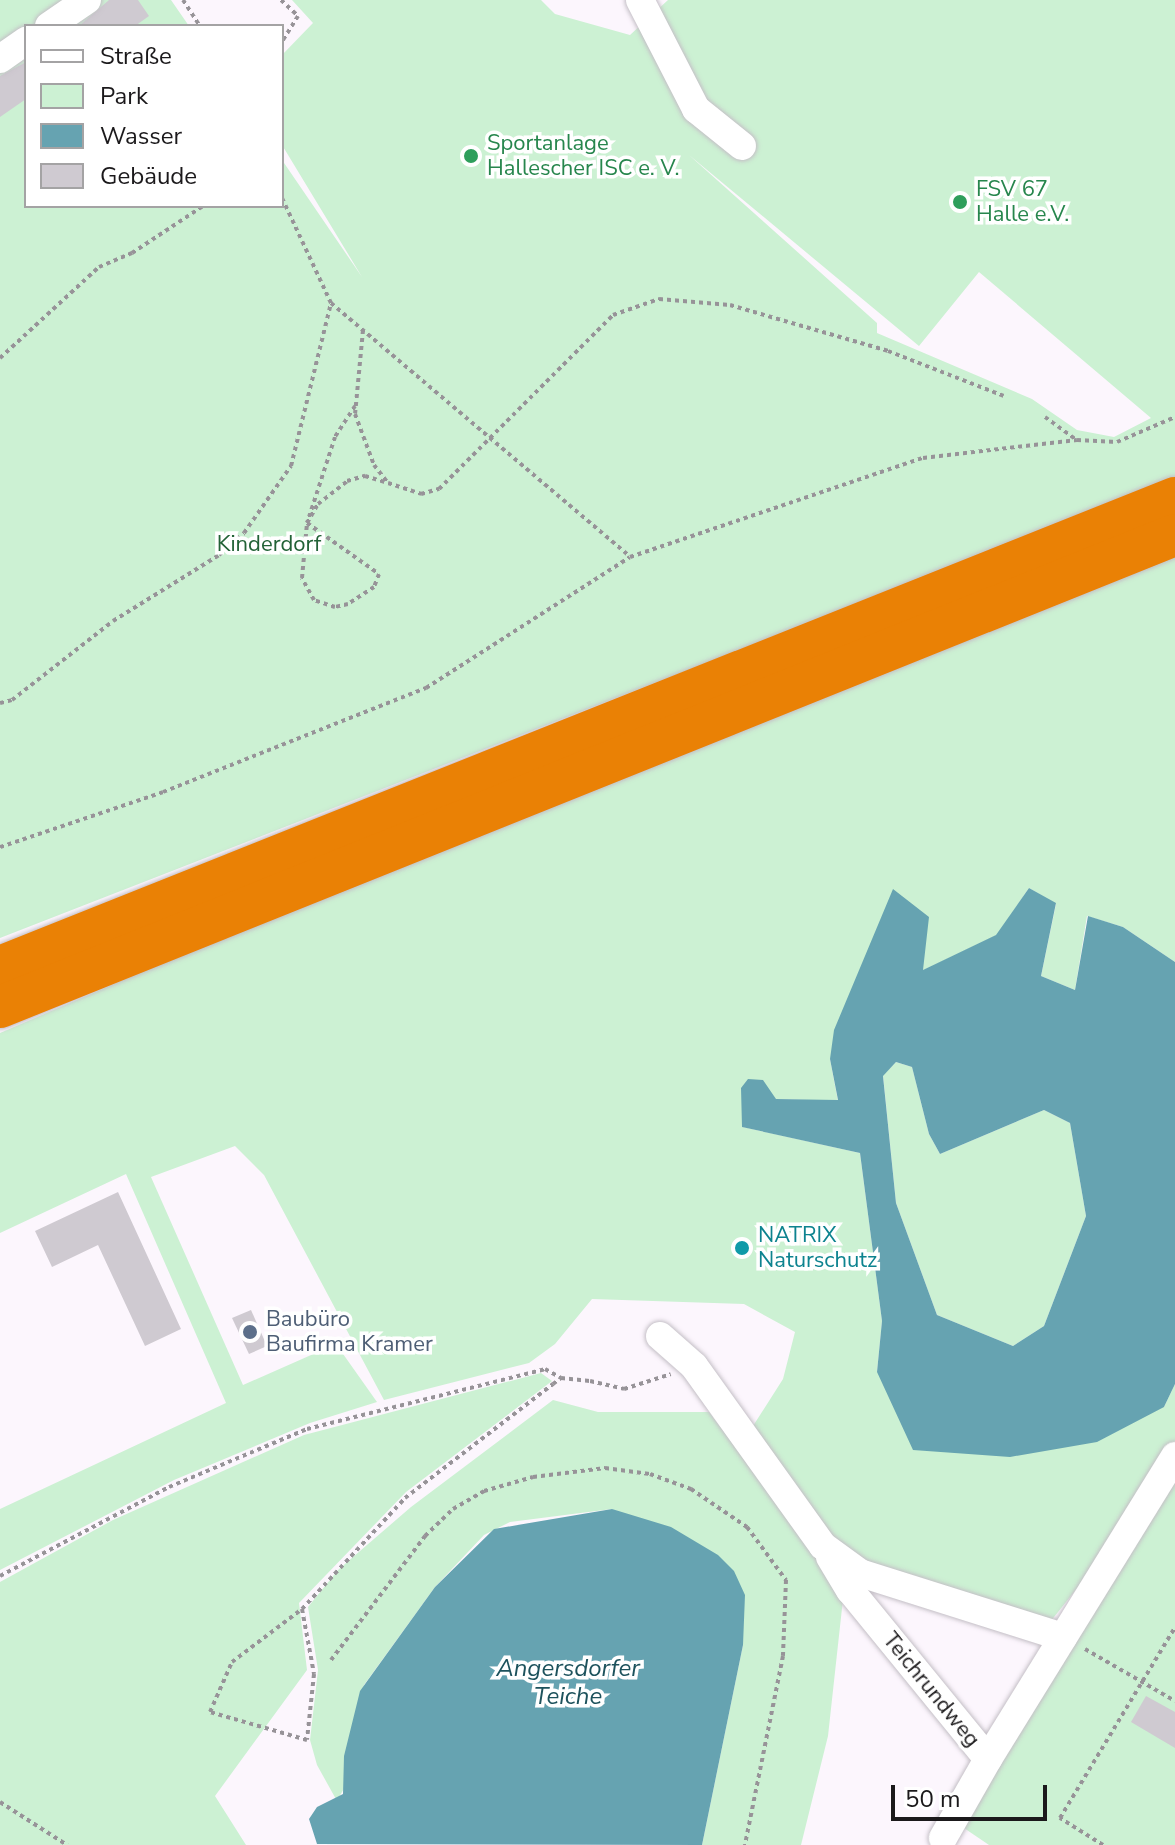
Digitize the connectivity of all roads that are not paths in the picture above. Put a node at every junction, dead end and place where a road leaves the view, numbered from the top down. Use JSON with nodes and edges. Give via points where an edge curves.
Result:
{"nodes":[{"id":1,"x":87,"y":0,"type":"edge"},
{"id":2,"x":640,"y":0,"type":"edge"},
{"id":3,"x":52,"y":24,"type":"edge"},
{"id":4,"x":24,"y":42,"type":"edge"},
{"id":5,"x":0,"y":59,"type":"edge"},
{"id":6,"x":742,"y":146,"type":"dead end"},
{"id":7,"x":1175,"y":498,"type":"edge"},
{"id":8,"x":1175,"y":535,"type":"edge"},
{"id":9,"x":0,"y":967,"type":"edge"},
{"id":10,"x":0,"y":1007,"type":"edge"},
{"id":11,"x":660,"y":1336,"type":"dead end"},
{"id":12,"x":1175,"y":1456,"type":"edge"},
{"id":13,"x":823,"y":1546,"type":"junction"},
{"id":14,"x":1073,"y":1642,"type":"junction"},
{"id":15,"x":988,"y":1759,"type":"junction"},
{"id":16,"x":943,"y":1838,"type":"dead end"}],
"edges":[{"from":1,"to":3,"type":"street"},
{"from":2,"to":6,"type":"street","via":[[696,109]]},
{"from":4,"to":5,"type":"street"},
{"from":7,"to":9,"type":"highway"},
{"from":8,"to":10,"type":"highway"},
{"from":11,"to":13,"type":"street","via":[[691,1364]]},
{"from":12,"to":14,"type":"street"},
{"from":13,"to":14,"type":"street","via":[[860,1573]]},
{"from":13,"to":15,"type":"street","name":"Teichrundweg","via":[[850,1590]]},
{"from":14,"to":15,"type":"street"},
{"from":15,"to":16,"type":"street","name":"Teichrundweg"}]}
